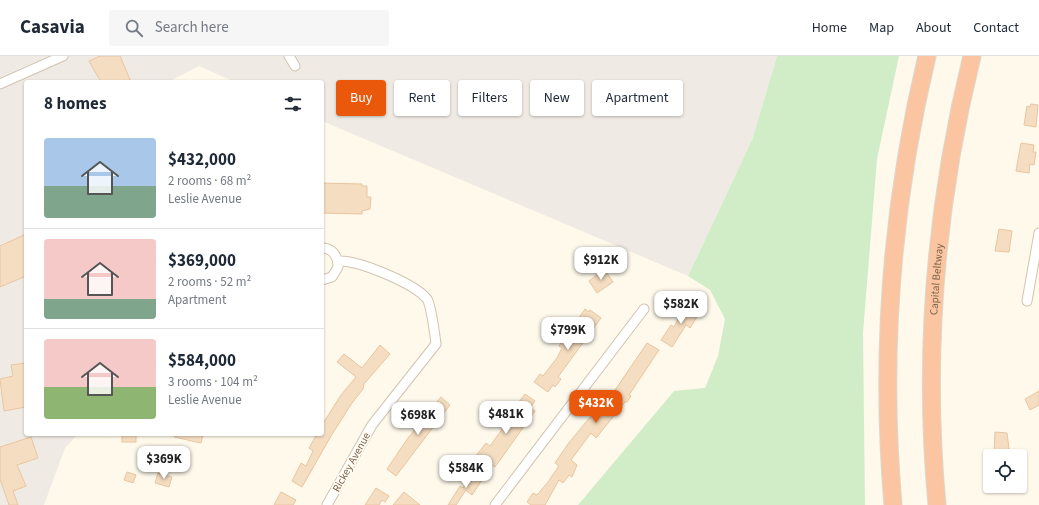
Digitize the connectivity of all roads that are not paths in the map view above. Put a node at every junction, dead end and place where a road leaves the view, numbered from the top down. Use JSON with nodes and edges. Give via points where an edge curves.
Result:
{"nodes":[{"id":1,"x":63,"y":56,"type":"edge"},
{"id":2,"x":289,"y":56,"type":"edge"},
{"id":3,"x":927,"y":56,"type":"edge"},
{"id":4,"x":972,"y":56,"type":"edge"},
{"id":5,"x":295,"y":66,"type":"dead end"},
{"id":6,"x":0,"y":84,"type":"edge"},
{"id":7,"x":1039,"y":233,"type":"edge"},
{"id":8,"x":324,"y":249,"type":"edge"},
{"id":9,"x":338,"y":261,"type":"junction"},
{"id":10,"x":324,"y":279,"type":"edge"},
{"id":11,"x":1027,"y":301,"type":"dead end"},
{"id":12,"x":644,"y":309,"type":"dead end"},
{"id":13,"x":327,"y":505,"type":"edge"},
{"id":14,"x":495,"y":505,"type":"edge"},
{"id":15,"x":893,"y":505,"type":"edge"},
{"id":16,"x":937,"y":505,"type":"edge"}],
"edges":[{"from":1,"to":6,"type":"street"},
{"from":2,"to":5,"type":"street"},
{"from":3,"to":15,"type":"highway","via":[[910,134],[894,254],[888,365],[888,422]]},
{"from":4,"to":16,"type":"highway","name":"Capital Beltway","via":[[953,146],[937,260],[932,424]]},
{"from":7,"to":11,"type":"street"},
{"from":8,"to":9,"type":"street","via":[[331,251]]},
{"from":9,"to":10,"type":"street","via":[[336,273]]},
{"from":9,"to":13,"type":"street","name":"Rickey Avenue","via":[[349,260],[377,270],[416,290],[428,300],[436,344],[372,426]]},
{"from":12,"to":14,"type":"street"}]}
